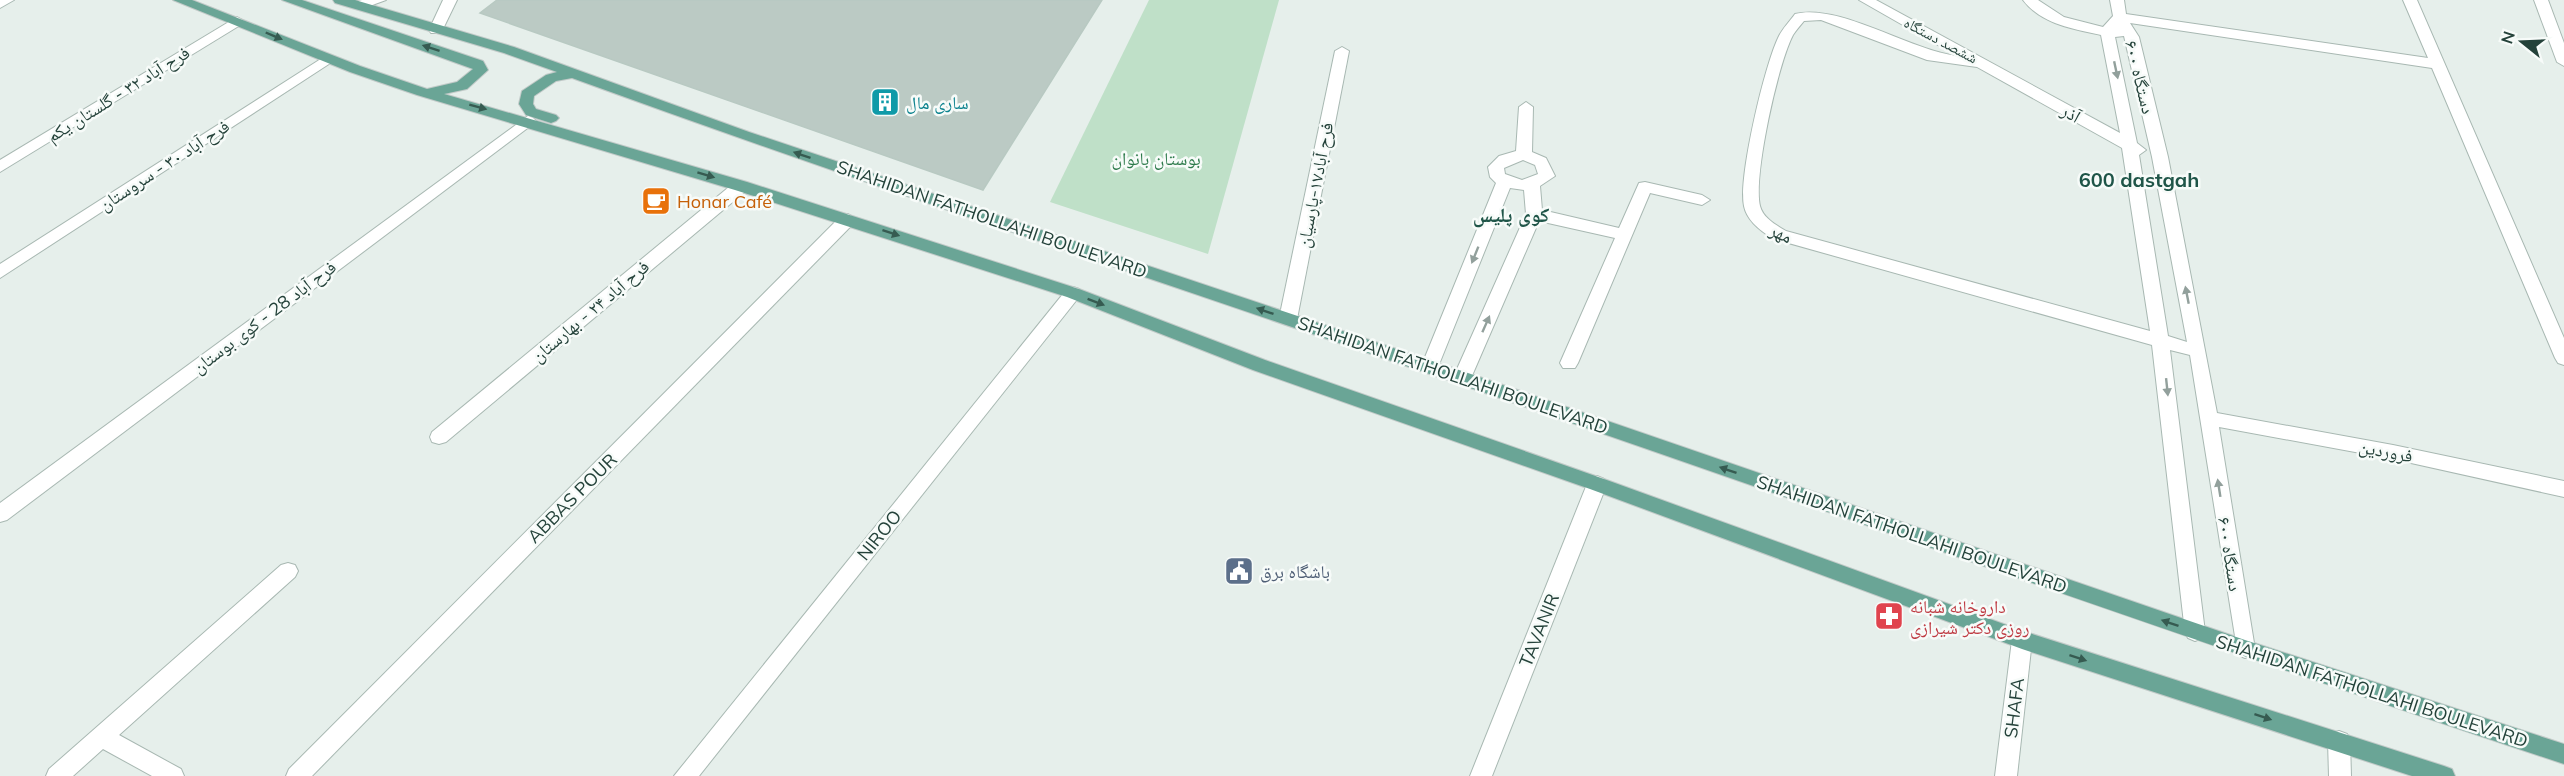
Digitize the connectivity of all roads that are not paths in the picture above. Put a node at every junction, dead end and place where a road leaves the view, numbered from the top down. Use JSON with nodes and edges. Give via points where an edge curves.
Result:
{"nodes":[{"id":1,"x":7,"y":0,"type":"edge"},
{"id":2,"x":180,"y":0,"type":"edge"},
{"id":3,"x":289,"y":0,"type":"edge"},
{"id":4,"x":340,"y":0,"type":"edge"},
{"id":5,"x":379,"y":0,"type":"edge"},
{"id":6,"x":450,"y":0,"type":"edge"},
{"id":7,"x":1866,"y":0,"type":"edge"},
{"id":8,"x":2030,"y":0,"type":"edge"},
{"id":9,"x":2410,"y":0,"type":"edge"},
{"id":10,"x":2541,"y":0,"type":"edge"},
{"id":11,"x":0,"y":4,"type":"edge"},
{"id":12,"x":359,"y":5,"type":"junction"},
{"id":13,"x":2118,"y":8,"type":"edge"},
{"id":14,"x":237,"y":21,"type":"junction"},
{"id":15,"x":436,"y":30,"type":"junction"},
{"id":16,"x":2107,"y":31,"type":"junction"},
{"id":17,"x":2132,"y":37,"type":"junction"},
{"id":18,"x":1342,"y":51,"type":"dead end"},
{"id":19,"x":327,"y":59,"type":"junction"},
{"id":20,"x":2564,"y":62,"type":"edge"},
{"id":21,"x":1985,"y":64,"type":"junction"},
{"id":22,"x":2436,"y":64,"type":"junction"},
{"id":23,"x":573,"y":73,"type":"junction"},
{"id":24,"x":422,"y":92,"type":"junction"},
{"id":25,"x":1526,"y":107,"type":"dead end"},
{"id":26,"x":528,"y":121,"type":"junction"},
{"id":27,"x":2132,"y":149,"type":"junction"},
{"id":28,"x":1524,"y":154,"type":"junction"},
{"id":29,"x":2160,"y":157,"type":"junction"},
{"id":30,"x":666,"y":163,"type":"junction"},
{"id":31,"x":0,"y":167,"type":"edge"},
{"id":32,"x":1505,"y":181,"type":"junction"},
{"id":33,"x":1532,"y":185,"type":"junction"},
{"id":34,"x":741,"y":186,"type":"junction"},
{"id":35,"x":1702,"y":200,"type":"dead end"},
{"id":36,"x":1534,"y":214,"type":"junction"},
{"id":37,"x":848,"y":219,"type":"junction"},
{"id":38,"x":1625,"y":235,"type":"junction"},
{"id":39,"x":0,"y":272,"type":"edge"},
{"id":40,"x":1073,"y":293,"type":"junction"},
{"id":41,"x":1288,"y":319,"type":"junction"},
{"id":42,"x":2162,"y":341,"type":"junction"},
{"id":43,"x":2198,"y":351,"type":"junction"},
{"id":44,"x":2564,"y":358,"type":"edge"},
{"id":45,"x":1569,"y":363,"type":"dead end"},
{"id":46,"x":1430,"y":367,"type":"junction"},
{"id":47,"x":1462,"y":378,"type":"junction"},
{"id":48,"x":2208,"y":418,"type":"junction"},
{"id":49,"x":439,"y":437,"type":"dead end"},
{"id":50,"x":1597,"y":484,"type":"junction"},
{"id":51,"x":2564,"y":489,"type":"edge"},
{"id":52,"x":0,"y":514,"type":"edge"},
{"id":53,"x":288,"y":571,"type":"dead end"},
{"id":54,"x":2195,"y":632,"type":"junction"},
{"id":55,"x":2022,"y":640,"type":"junction"},
{"id":56,"x":2245,"y":649,"type":"junction"},
{"id":57,"x":101,"y":737,"type":"junction"},
{"id":58,"x":2339,"y":741,"type":"junction"},
{"id":59,"x":2564,"y":754,"type":"edge"},
{"id":60,"x":57,"y":776,"type":"edge"},
{"id":61,"x":172,"y":776,"type":"edge"},
{"id":62,"x":297,"y":776,"type":"edge"},
{"id":63,"x":685,"y":776,"type":"edge"},
{"id":64,"x":1481,"y":776,"type":"edge"},
{"id":65,"x":2006,"y":776,"type":"edge"},
{"id":66,"x":2340,"y":776,"type":"edge"},
{"id":67,"x":2444,"y":776,"type":"edge"}],
"edges":[{"from":1,"to":11,"type":"street"},
{"from":2,"to":14,"type":"main road"},
{"from":24,"to":3,"type":"main road","one_way":true,"via":[[462,86],[481,70],[478,64]]},
{"from":4,"to":12,"type":"main road","name":"SHAHIDAN FATHOLLAHI BOULEVARD"},
{"from":5,"to":12,"type":"street"},
{"from":6,"to":15,"type":"street"},
{"from":7,"to":21,"type":"street","name":"ششصد دستگاه"},
{"from":8,"to":16,"type":"street","via":[[2050,17]]},
{"from":9,"to":22,"type":"street"},
{"from":10,"to":20,"type":"street"},
{"from":12,"to":15,"type":"main road","name":"SHAHIDAN FATHOLLAHI BOULEVARD"},
{"from":13,"to":16,"type":"street","name":"۶۰۰ دستگاه"},
{"from":13,"to":17,"type":"street","name":"۶۰۰ دستگاه"},
{"from":13,"to":22,"type":"street"},
{"from":14,"to":19,"type":"main road","one_way":true},
{"from":14,"to":31,"type":"street","name":"فرح آباد ۳۲ - گلستان یکم"},
{"from":15,"to":23,"type":"main road","name":"SHAHIDAN FATHOLLAHI BOULEVARD"},
{"from":16,"to":17,"type":"street"},
{"from":16,"to":27,"type":"street","name":"۶۰۰ دستگاه","one_way":true},
{"from":17,"to":29,"type":"street","name":"۶۰۰ دستگاه"},
{"from":18,"to":41,"type":"street","name":"فرح آباد۱۷-پارسیان"},
{"from":19,"to":24,"type":"main road"},
{"from":19,"to":39,"type":"street","name":"فرح آباد ۳۰ - سروستان"},
{"from":21,"to":27,"type":"street","name":"آذر"},
{"from":21,"to":42,"type":"street","name":"مهر","via":[[1932,57],[1822,16],[1800,17],[1785,36],[1765,108],[1754,161],[1751,203],[1757,216],[1780,236]]},
{"from":22,"to":44,"type":"street"},
{"from":23,"to":30,"type":"main road","via":[[551,78],[527,94],[526,104],[531,111],[648,150]]},
{"from":41,"to":23,"type":"main road","name":"SHAHIDAN FATHOLLAHI BOULEVARD","one_way":true},
{"from":24,"to":26,"type":"main road","one_way":true},
{"from":25,"to":28,"type":"street"},
{"from":26,"to":30,"type":"main road"},
{"from":26,"to":52,"type":"street","name":"فرح آباد 28 - کوی بوستان"},
{"from":27,"to":29,"type":"street","name":"آذر"},
{"from":27,"to":42,"type":"street","name":"۶۰۰ دستگاه"},
{"from":28,"to":32,"type":"street","via":[[1496,167],[1498,177]]},
{"from":28,"to":33,"type":"street","via":[[1541,162],[1547,176]]},
{"from":43,"to":29,"type":"street","name":"۶۰۰ دستگاه","one_way":true},
{"from":30,"to":34,"type":"main road","one_way":true},
{"from":32,"to":33,"type":"street","via":[[1513,186]]},
{"from":32,"to":46,"type":"street","one_way":true},
{"from":33,"to":36,"type":"street"},
{"from":34,"to":37,"type":"main road"},
{"from":34,"to":49,"type":"street","name":"فرح آباد ۲۴ - بهارستان"},
{"from":35,"to":38,"type":"street","via":[[1645,187]]},
{"from":36,"to":38,"type":"street"},
{"from":47,"to":36,"type":"street","one_way":true},
{"from":37,"to":40,"type":"main road","one_way":true},
{"from":37,"to":62,"type":"street","name":"ABBAS POUR"},
{"from":38,"to":45,"type":"street"},
{"from":40,"to":50,"type":"main road","one_way":true,"via":[[1260,365]]},
{"from":40,"to":63,"type":"street","name":"NIROO"},
{"from":41,"to":46,"type":"main road","name":"SHAHIDAN FATHOLLAHI BOULEVARD"},
{"from":42,"to":43,"type":"street","name":"مهر"},
{"from":42,"to":54,"type":"street","name":"۶۰۰ دستگاه","one_way":true},
{"from":43,"to":48,"type":"street","name":"۶۰۰ دستگاه"},
{"from":46,"to":47,"type":"main road","name":"SHAHIDAN FATHOLLAHI BOULEVARD"},
{"from":54,"to":47,"type":"main road","name":"SHAHIDAN FATHOLLAHI BOULEVARD","one_way":true},
{"from":48,"to":51,"type":"street","name":"فروردین"},
{"from":56,"to":48,"type":"street","name":"۶۰۰ دستگاه","one_way":true},
{"from":50,"to":55,"type":"main road"},
{"from":50,"to":64,"type":"street","name":"TAVANIR"},
{"from":53,"to":57,"type":"street"},
{"from":54,"to":56,"type":"main road","name":"SHAHIDAN FATHOLLAHI BOULEVARD"},
{"from":55,"to":58,"type":"main road","one_way":true},
{"from":55,"to":65,"type":"street","name":"SHAFA"},
{"from":56,"to":59,"type":"main road","name":"SHAHIDAN FATHOLLAHI BOULEVARD"},
{"from":57,"to":60,"type":"street"},
{"from":57,"to":61,"type":"street"},
{"from":58,"to":66,"type":"street"},
{"from":58,"to":67,"type":"main road"}]}
